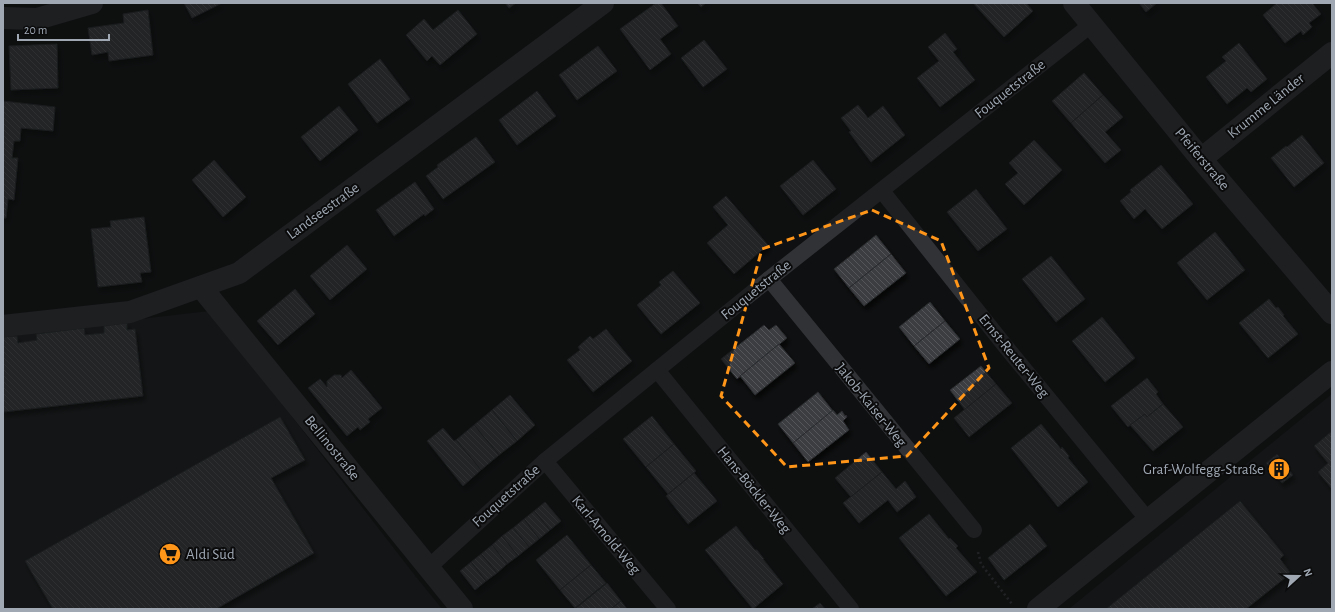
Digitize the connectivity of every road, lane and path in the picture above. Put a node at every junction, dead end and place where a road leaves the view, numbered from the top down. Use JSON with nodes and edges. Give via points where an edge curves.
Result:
{"nodes":[{"id":1,"x":92,"y":3,"type":"edge"},
{"id":2,"x":603,"y":3,"type":"edge"},
{"id":3,"x":1074,"y":3,"type":"edge"},
{"id":4,"x":3,"y":18,"type":"edge"},
{"id":5,"x":1092,"y":24,"type":"junction"},
{"id":6,"x":1332,"y":53,"type":"edge"},
{"id":7,"x":1201,"y":159,"type":"junction"},
{"id":8,"x":882,"y":191,"type":"junction"},
{"id":9,"x":769,"y":279,"type":"junction"},
{"id":10,"x":201,"y":287,"type":"junction"},
{"id":11,"x":1332,"y":313,"type":"edge"},
{"id":12,"x":3,"y":326,"type":"edge"},
{"id":13,"x":657,"y":370,"type":"junction"},
{"id":14,"x":1332,"y":372,"type":"edge"},
{"id":15,"x":545,"y":461,"type":"junction"},
{"id":16,"x":1148,"y":520,"type":"junction"},
{"id":17,"x":974,"y":530,"type":"joint"},
{"id":18,"x":429,"y":567,"type":"junction"},
{"id":19,"x":462,"y":609,"type":"edge"},
{"id":20,"x":668,"y":609,"type":"edge"},
{"id":21,"x":851,"y":609,"type":"edge"},
{"id":22,"x":1016,"y":609,"type":"edge"},
{"id":23,"x":1038,"y":609,"type":"edge"}],
"edges":[{"from":1,"to":4,"type":"street","via":[[37,19]]},
{"from":2,"to":10,"type":"street","name":"Landseestraße","via":[[239,273]]},
{"from":3,"to":5,"type":"street","name":"Pfeiferstraße"},
{"from":5,"to":7,"type":"street","name":"Pfeiferstraße"},
{"from":5,"to":8,"type":"lane","name":"Fouquetstraße"},
{"from":6,"to":7,"type":"street","name":"Krumme Länder"},
{"from":7,"to":11,"type":"street","name":"Pfeiferstraße"},
{"from":8,"to":9,"type":"lane","name":"Fouquetstraße"},
{"from":8,"to":16,"type":"lane","name":"Ernst-Reuter-Weg"},
{"from":9,"to":13,"type":"lane","name":"Fouquetstraße"},
{"from":9,"to":17,"type":"lane","name":"Jakob-Kaiser-Weg"},
{"from":10,"to":12,"type":"street","name":"Landseestraße","via":[[130,312]]},
{"from":10,"to":18,"type":"street","name":"Bellinostraße"},
{"from":13,"to":15,"type":"lane","name":"Fouquetstraße"},
{"from":13,"to":21,"type":"lane","name":"Hans-Böckler-Weg"},
{"from":14,"to":16,"type":"street"},
{"from":15,"to":18,"type":"lane","name":"Fouquetstraße"},
{"from":15,"to":20,"type":"lane","name":"Karl-Arnold-Weg"},
{"from":16,"to":23,"type":"street"},
{"from":17,"to":22,"type":"path","via":[[981,564]]},
{"from":18,"to":19,"type":"street","name":"Bellinostraße"}]}
